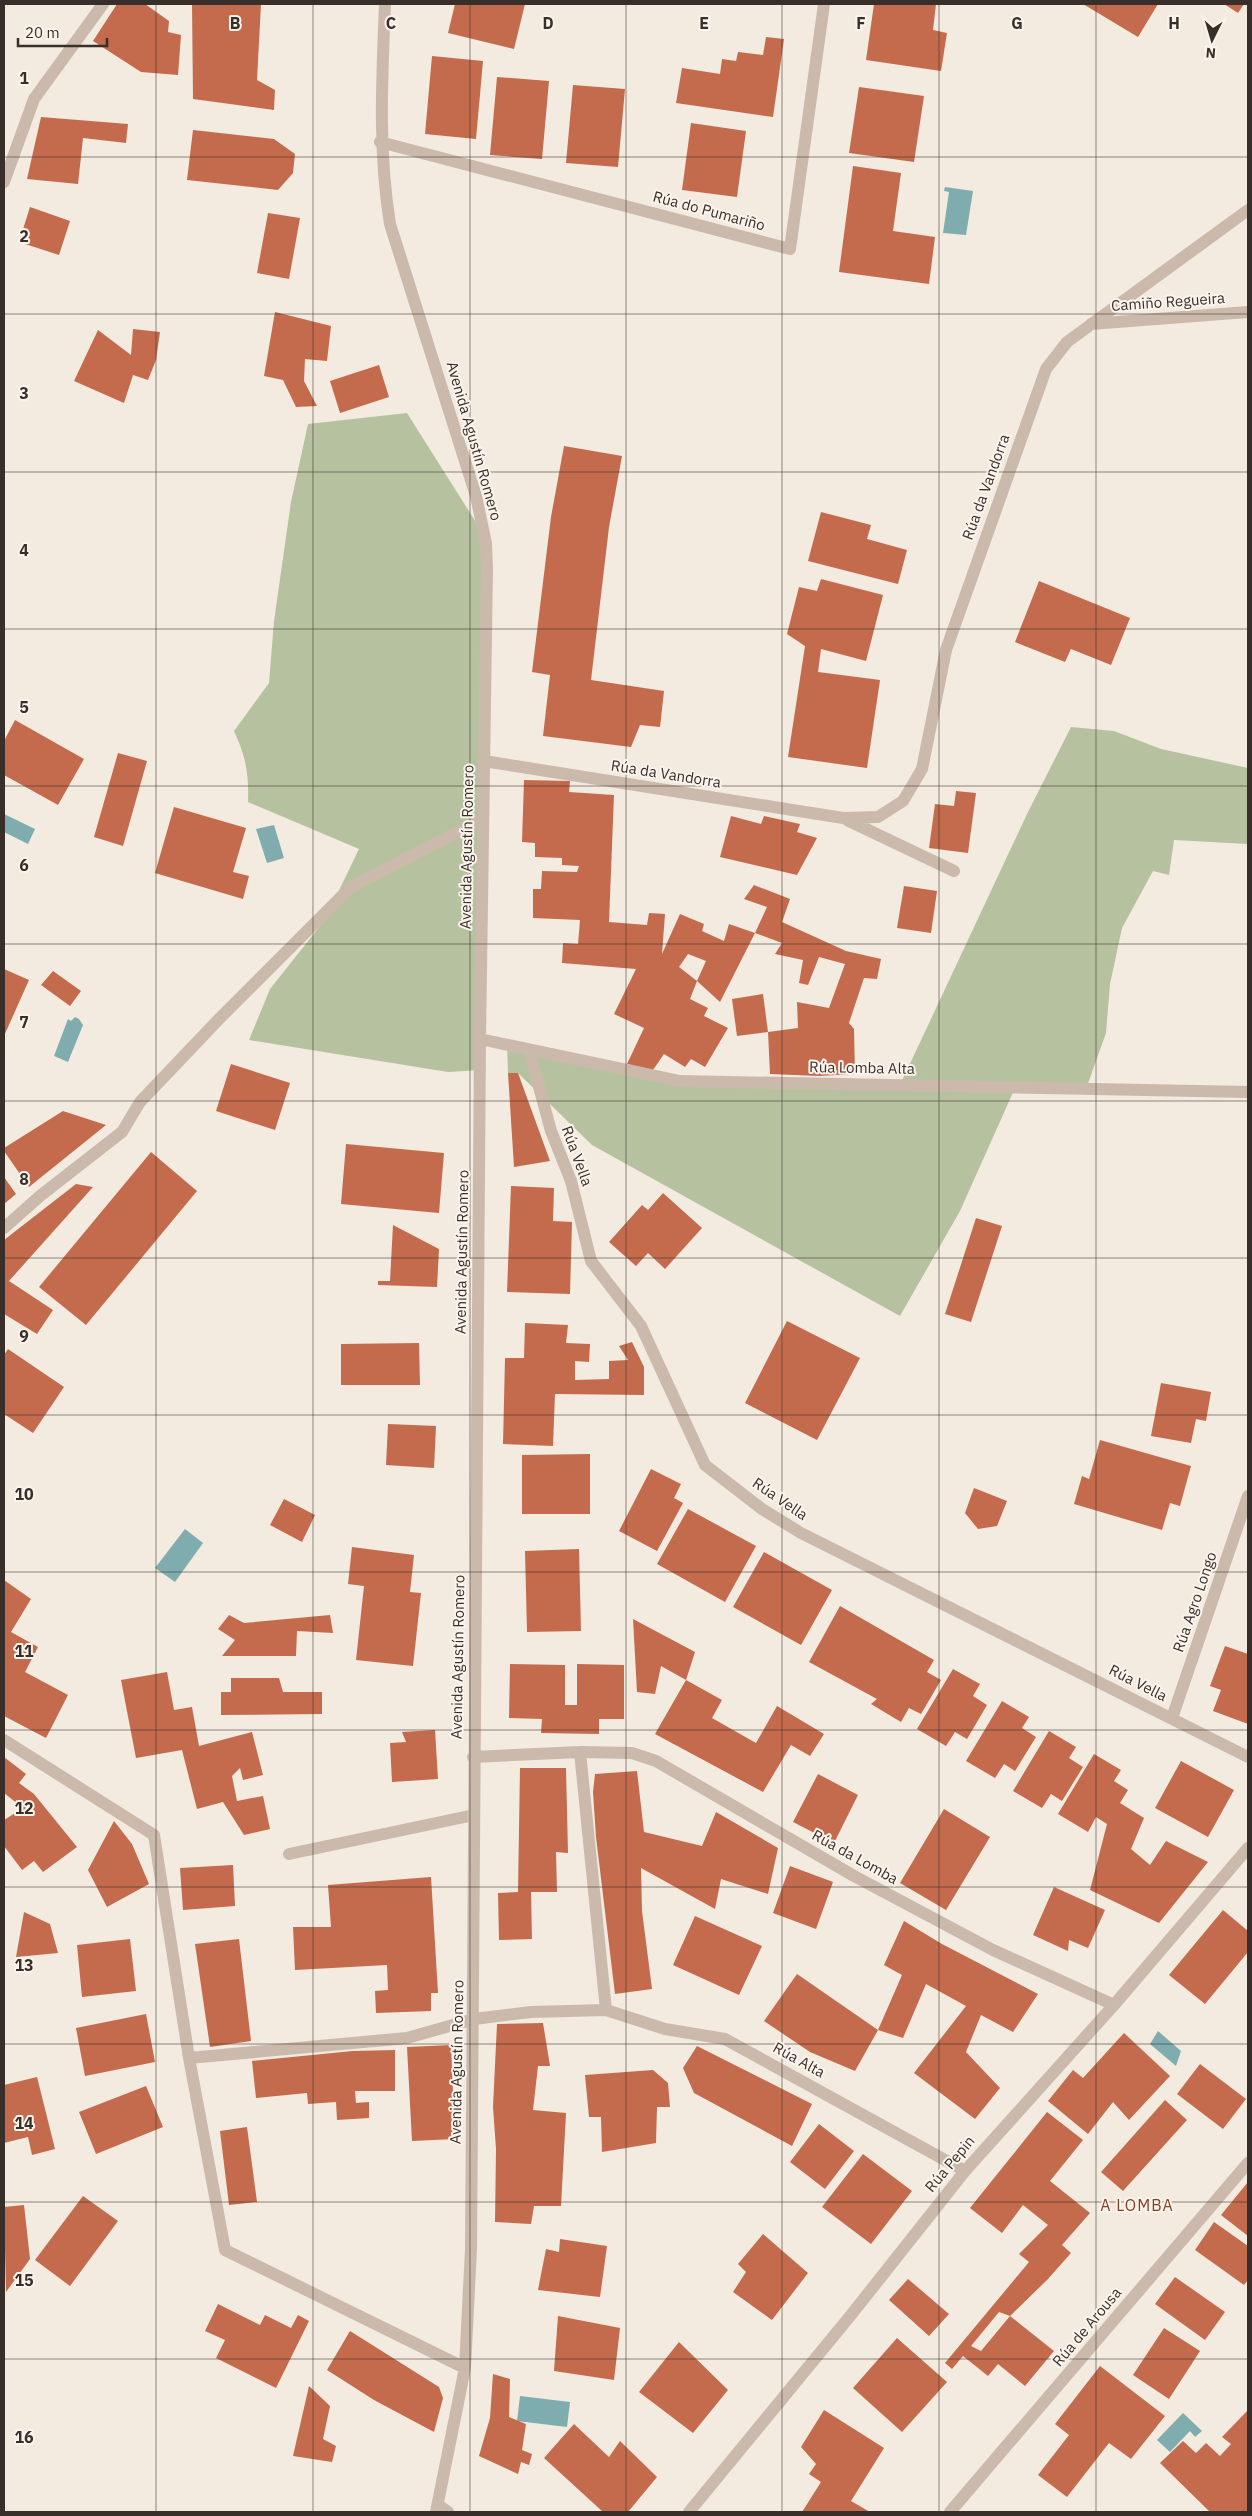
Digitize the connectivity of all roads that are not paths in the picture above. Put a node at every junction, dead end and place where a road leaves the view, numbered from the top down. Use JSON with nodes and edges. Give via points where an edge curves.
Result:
{"nodes":[{"id":1,"x":103,"y":4,"type":"edge"},
{"id":2,"x":385,"y":4,"type":"edge"},
{"id":3,"x":824,"y":4,"type":"edge"},
{"id":4,"x":380,"y":142,"type":"junction"},
{"id":5,"x":4,"y":182,"type":"edge"},
{"id":6,"x":1248,"y":210,"type":"edge"},
{"id":7,"x":1248,"y":312,"type":"edge"},
{"id":8,"x":1091,"y":324,"type":"junction"},
{"id":9,"x":484,"y":761,"type":"junction"},
{"id":10,"x":843,"y":818,"type":"junction"},
{"id":11,"x":484,"y":819,"type":"junction"},
{"id":12,"x":954,"y":871,"type":"dead end"},
{"id":13,"x":480,"y":1039,"type":"junction"},
{"id":14,"x":529,"y":1050,"type":"junction"},
{"id":15,"x":1248,"y":1092,"type":"edge"},
{"id":16,"x":4,"y":1228,"type":"edge"},
{"id":17,"x":1248,"y":1496,"type":"edge"},
{"id":18,"x":1172,"y":1718,"type":"junction"},
{"id":19,"x":4,"y":1740,"type":"edge"},
{"id":20,"x":580,"y":1752,"type":"junction"},
{"id":21,"x":1248,"y":1756,"type":"edge"},
{"id":22,"x":474,"y":1757,"type":"junction"},
{"id":23,"x":474,"y":1816,"type":"junction"},
{"id":24,"x":1248,"y":1848,"type":"edge"},
{"id":25,"x":289,"y":1854,"type":"dead end"},
{"id":26,"x":1114,"y":2005,"type":"junction"},
{"id":27,"x":606,"y":2010,"type":"junction"},
{"id":28,"x":474,"y":2019,"type":"junction"},
{"id":29,"x":189,"y":2058,"type":"junction"},
{"id":30,"x":1248,"y":2162,"type":"edge"},
{"id":31,"x":964,"y":2170,"type":"junction"},
{"id":32,"x":464,"y":2368,"type":"junction"},
{"id":33,"x":441,"y":2510,"type":"edge"},
{"id":34,"x":690,"y":2512,"type":"edge"},
{"id":35,"x":950,"y":2512,"type":"edge"}],
"edges":[{"from":1,"to":5,"type":"street","via":[[34,99]]},
{"from":2,"to":4,"type":"street","name":"Avenida Agustín Romero"},
{"from":3,"to":4,"type":"street","name":"Rúa do Pumariño","via":[[790,249]]},
{"from":4,"to":9,"type":"street","name":"Avenida Agustín Romero","via":[[390,224],[476,496],[486,543]]},
{"from":6,"to":8,"type":"street","name":"Rúa da Vandorra"},
{"from":7,"to":8,"type":"street","name":"Camiño Regueira"},
{"from":8,"to":10,"type":"street","name":"Rúa da Vandorra","via":[[1067,342],[1046,369],[946,650],[922,769],[903,801],[878,817]]},
{"from":9,"to":10,"type":"street","name":"Rúa da Vandorra"},
{"from":9,"to":11,"type":"street","name":"Avenida Agustín Romero"},
{"from":10,"to":12,"type":"street","name":"Rúa da Vandorra"},
{"from":11,"to":13,"type":"street","name":"Avenida Agustín Romero"},
{"from":11,"to":16,"type":"street","via":[[351,887],[140,1102],[122,1132]]},
{"from":13,"to":14,"type":"street","name":"Rúa Lomba Alta"},
{"from":13,"to":22,"type":"street","name":"Avenida Agustín Romero"},
{"from":14,"to":15,"type":"street","name":"Rúa Lomba Alta","via":[[680,1081]]},
{"from":14,"to":18,"type":"street","name":"Rúa Vella","via":[[551,1131],[571,1181],[591,1261],[641,1326],[705,1465],[762,1509],[801,1533]]},
{"from":17,"to":18,"type":"street","name":"Rúa Agro Longo"},
{"from":18,"to":21,"type":"street","name":"Rúa Vella"},
{"from":19,"to":29,"type":"street","via":[[154,1835]]},
{"from":20,"to":22,"type":"street","name":"Rúa da Lomba"},
{"from":20,"to":26,"type":"street","name":"Rúa da Lomba","via":[[632,1753],[656,1761],[846,1871],[993,1950]]},
{"from":20,"to":27,"type":"street"},
{"from":22,"to":23,"type":"street","name":"Avenida Agustín Romero"},
{"from":23,"to":25,"type":"street"},
{"from":23,"to":28,"type":"street","name":"Avenida Agustín Romero"},
{"from":24,"to":26,"type":"street","name":"Rúa Pepin"},
{"from":26,"to":31,"type":"street","name":"Rúa Pepin"},
{"from":27,"to":28,"type":"street","via":[[531,2012]]},
{"from":27,"to":31,"type":"street","name":"Rúa Alta","via":[[665,2029],[725,2039]]},
{"from":28,"to":29,"type":"street","via":[[407,2038]]},
{"from":28,"to":32,"type":"street","name":"Avenida Agustín Romero","via":[[471,2249]]},
{"from":29,"to":32,"type":"street","via":[[226,2250]]},
{"from":30,"to":35,"type":"street","name":"Rúa de Arousa"},
{"from":31,"to":34,"type":"street","name":"Rúa Pepin"},
{"from":32,"to":33,"type":"street","name":"Avenida Agustín Romero"}]}
